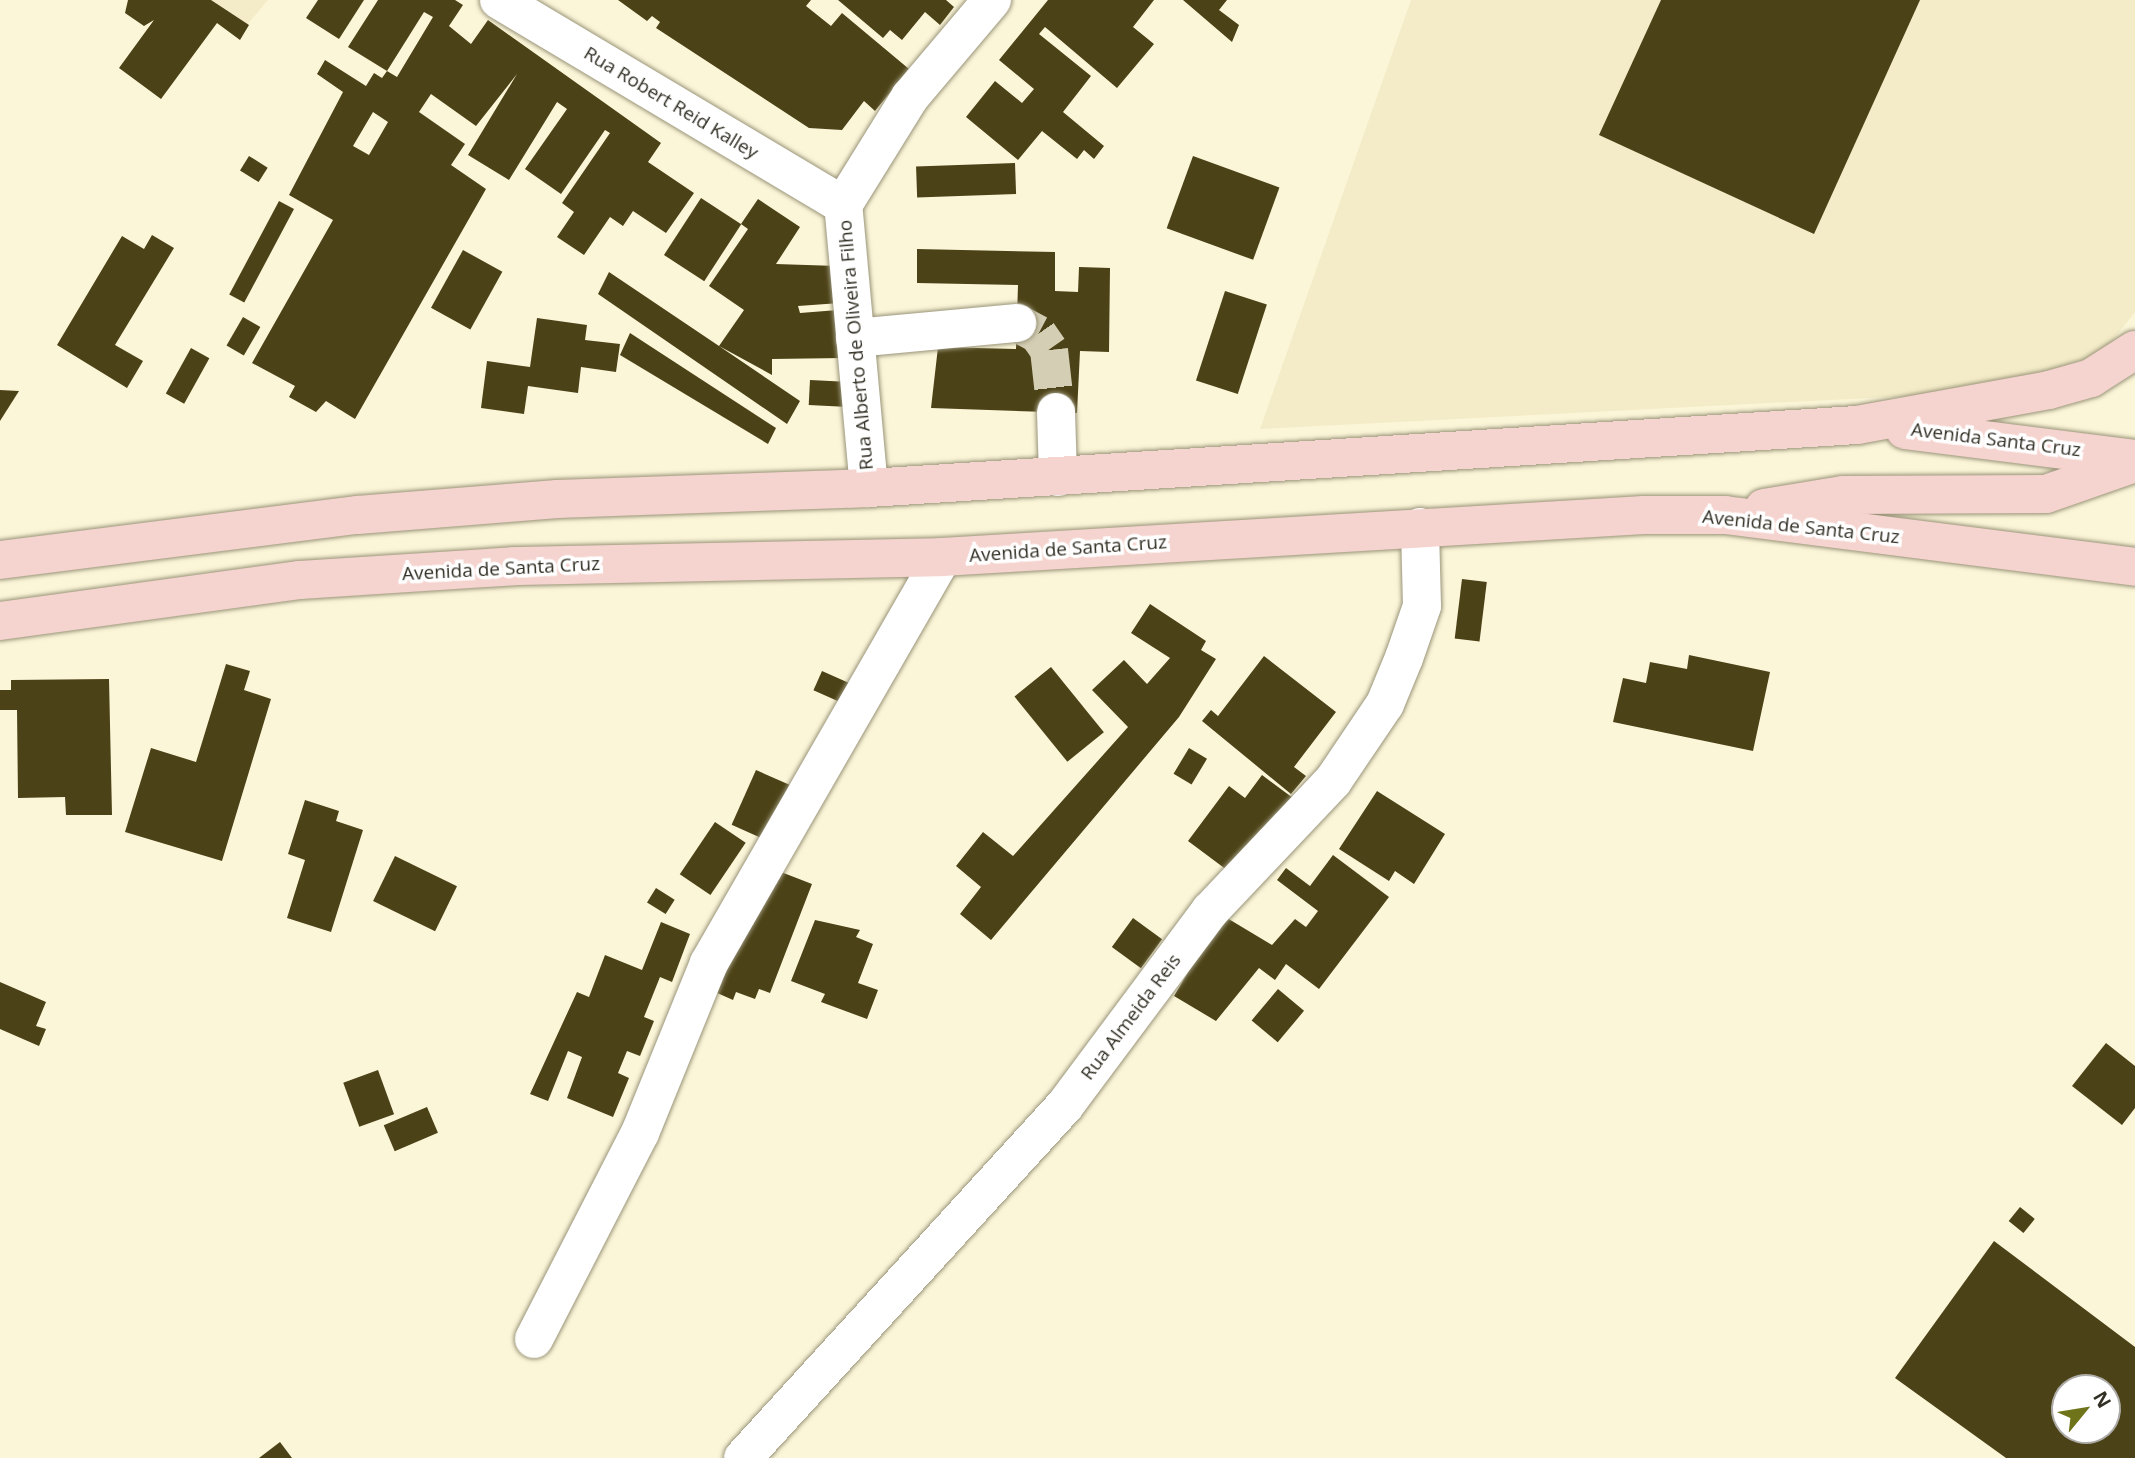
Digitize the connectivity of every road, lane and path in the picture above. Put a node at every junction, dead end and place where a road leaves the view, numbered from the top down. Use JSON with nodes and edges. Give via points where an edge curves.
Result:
{"nodes":[{"id":1,"x":992,"y":0,"type":"edge"},
{"id":2,"x":502,"y":1,"type":"edge"},
{"id":3,"x":843,"y":205,"type":"junction"},
{"id":4,"x":1017,"y":323,"type":"tunnel mouth"},
{"id":5,"x":855,"y":338,"type":"junction"},
{"id":6,"x":2135,"y":351,"type":"edge"},
{"id":7,"x":1056,"y":412,"type":"tunnel mouth"},
{"id":8,"x":1857,"y":425,"type":"junction"},
{"id":9,"x":2135,"y":461,"type":"edge"},
{"id":10,"x":1058,"y":477,"type":"junction"},
{"id":11,"x":869,"y":488,"type":"junction"},
{"id":12,"x":1725,"y":515,"type":"junction"},
{"id":13,"x":1420,"y":527,"type":"junction"},
{"id":14,"x":942,"y":557,"type":"junction"},
{"id":15,"x":0,"y":560,"type":"edge"},
{"id":16,"x":2135,"y":567,"type":"edge"},
{"id":17,"x":0,"y":621,"type":"edge"},
{"id":18,"x":534,"y":1339,"type":"dead end"},
{"id":19,"x":743,"y":1458,"type":"edge"}],
"edges":[{"from":1,"to":3,"type":"street","name":"Rua Alberto de Oliveira Filho","via":[[910,97]]},
{"from":2,"to":3,"type":"street","name":"Rua Robert Reid Kalley"},
{"from":3,"to":5,"type":"street","name":"Rua Alberto de Oliveira Filho"},
{"from":4,"to":5,"type":"street"},
{"from":5,"to":11,"type":"street","name":"Rua Alberto de Oliveira Filho"},
{"from":6,"to":8,"type":"main road","via":[[2091,378],[2049,390]]},
{"from":7,"to":10,"type":"street"},
{"from":8,"to":9,"type":"main road","name":"Avenida Santa Cruz"},
{"from":8,"to":10,"type":"main road"},
{"from":9,"to":12,"type":"main road","via":[[2046,494],[1843,495]]},
{"from":10,"to":11,"type":"main road"},
{"from":11,"to":15,"type":"main road","via":[[556,499],[358,515]]},
{"from":12,"to":13,"type":"main road","name":"Avenida de Santa Cruz"},
{"from":12,"to":16,"type":"main road","name":"Avenida de Santa Cruz"},
{"from":13,"to":14,"type":"main road","name":"Avenida de Santa Cruz"},
{"from":13,"to":19,"type":"street","name":"Rua Almeida Reis","via":[[1422,606],[1385,704],[1333,781],[1210,911],[1066,1104]]},
{"from":14,"to":17,"type":"main road","name":"Avenida de Santa Cruz","via":[[514,566],[340,577]]},
{"from":14,"to":18,"type":"street","via":[[709,963],[640,1133]]}]}
